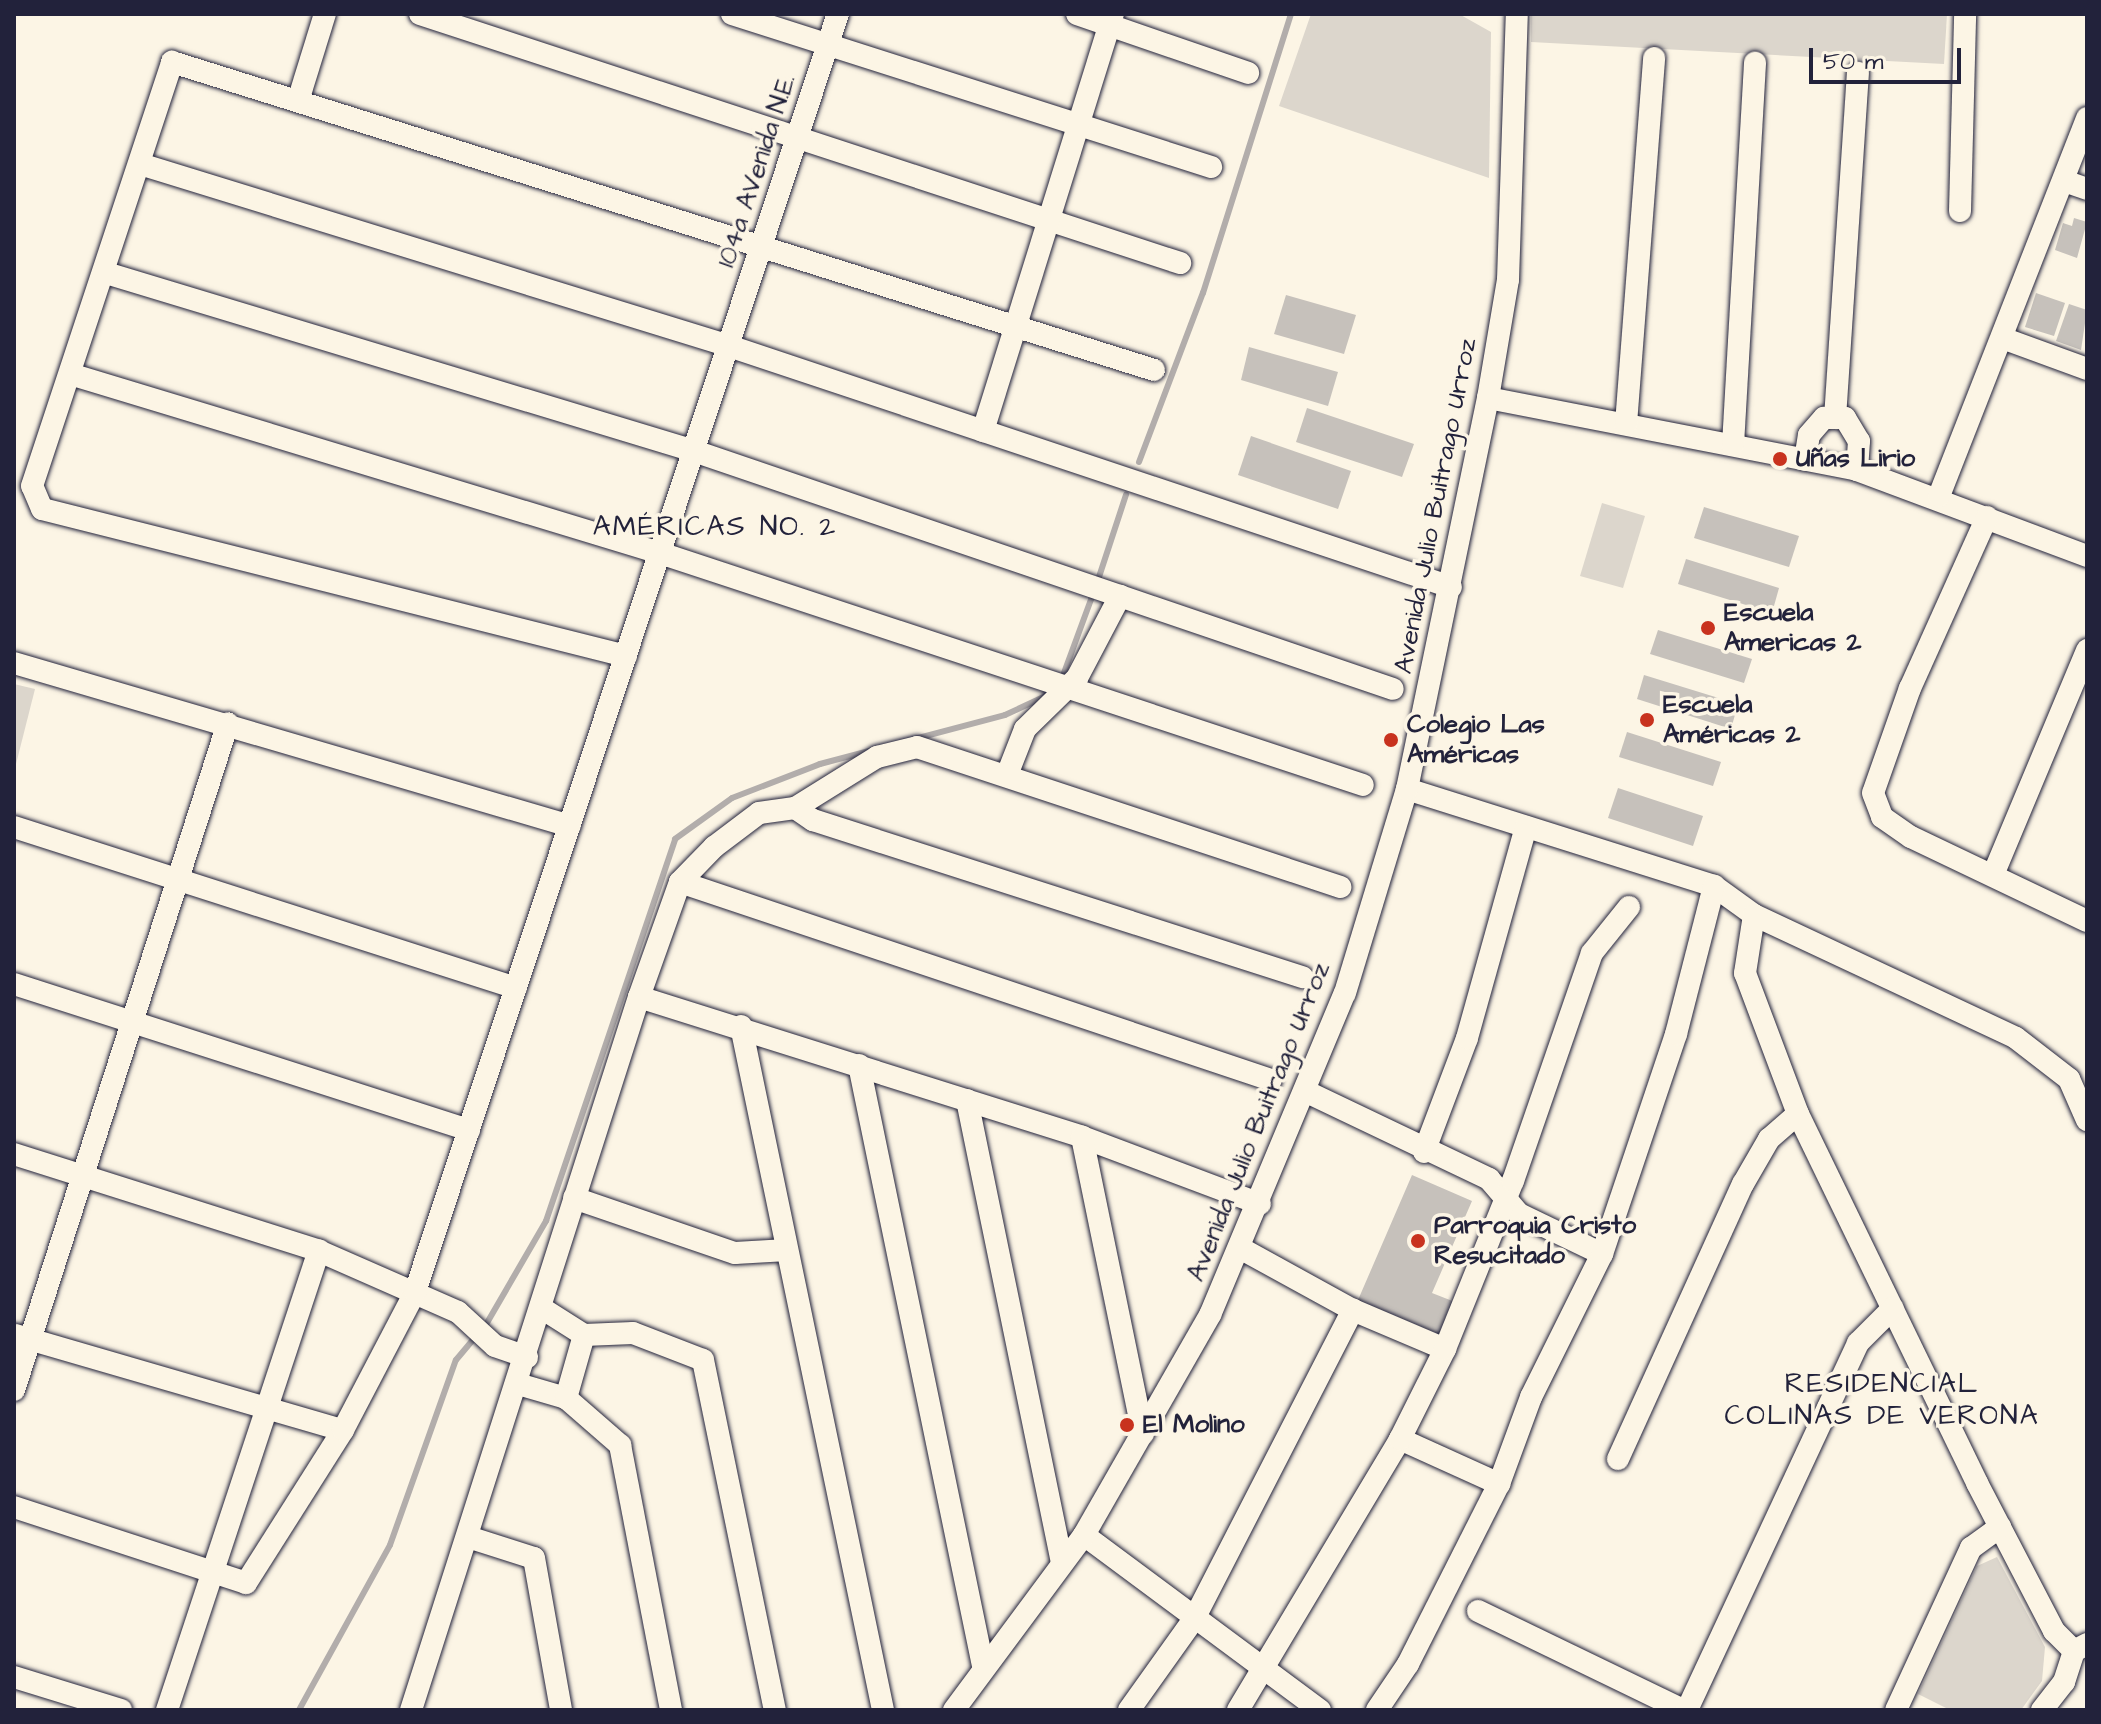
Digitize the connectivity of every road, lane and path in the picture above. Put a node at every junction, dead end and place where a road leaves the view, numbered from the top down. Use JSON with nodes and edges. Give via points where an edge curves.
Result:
{"nodes":[{"id":1,"x":325,"y":14,"type":"edge"},
{"id":2,"x":420,"y":14,"type":"edge"},
{"id":3,"x":732,"y":14,"type":"edge"},
{"id":4,"x":838,"y":14,"type":"edge"},
{"id":5,"x":1077,"y":14,"type":"edge"},
{"id":6,"x":1517,"y":14,"type":"edge"},
{"id":7,"x":1965,"y":14,"type":"edge"},
{"id":8,"x":1111,"y":19,"type":"edge"},
{"id":9,"x":828,"y":45,"type":"junction"},
{"id":10,"x":1654,"y":58,"type":"dead end"},
{"id":11,"x":1755,"y":63,"type":"dead end"},
{"id":12,"x":1248,"y":73,"type":"dead end"},
{"id":13,"x":1858,"y":73,"type":"dead end"},
{"id":14,"x":298,"y":101,"type":"junction"},
{"id":15,"x":2087,"y":118,"type":"edge"},
{"id":16,"x":1080,"y":121,"type":"junction"},
{"id":17,"x":797,"y":138,"type":"junction"},
{"id":18,"x":140,"y":164,"type":"junction"},
{"id":19,"x":1211,"y":167,"type":"dead end"},
{"id":20,"x":2064,"y":181,"type":"junction"},
{"id":21,"x":2087,"y":189,"type":"edge"},
{"id":22,"x":1960,"y":211,"type":"dead end"},
{"id":23,"x":1049,"y":221,"type":"junction"},
{"id":24,"x":762,"y":247,"type":"junction"},
{"id":25,"x":1180,"y":263,"type":"dead end"},
{"id":26,"x":106,"y":273,"type":"junction"},
{"id":27,"x":1016,"y":327,"type":"junction"},
{"id":28,"x":2005,"y":339,"type":"junction"},
{"id":29,"x":729,"y":346,"type":"junction"},
{"id":30,"x":2087,"y":369,"type":"edge"},
{"id":31,"x":1154,"y":370,"type":"dead end"},
{"id":32,"x":70,"y":374,"type":"junction"},
{"id":33,"x":1488,"y":398,"type":"junction"},
{"id":34,"x":1835,"y":418,"type":"junction"},
{"id":35,"x":1626,"y":424,"type":"junction"},
{"id":36,"x":983,"y":431,"type":"junction"},
{"id":37,"x":1733,"y":445,"type":"junction"},
{"id":38,"x":694,"y":451,"type":"junction"},
{"id":39,"x":1805,"y":460,"type":"junction"},
{"id":40,"x":1857,"y":470,"type":"junction"},
{"id":41,"x":1939,"y":496,"type":"junction"},
{"id":42,"x":1987,"y":517,"type":"junction"},
{"id":43,"x":660,"y":553,"type":"junction"},
{"id":44,"x":2087,"y":556,"type":"edge"},
{"id":45,"x":1434,"y":580,"type":"junction"},
{"id":46,"x":1110,"y":594,"type":"junction"},
{"id":47,"x":2087,"y":650,"type":"edge"},
{"id":48,"x":626,"y":656,"type":"junction"},
{"id":49,"x":14,"y":663,"type":"edge"},
{"id":50,"x":1066,"y":689,"type":"junction"},
{"id":51,"x":1393,"y":689,"type":"dead end"},
{"id":52,"x":228,"y":723,"type":"junction"},
{"id":53,"x":1007,"y":775,"type":"junction"},
{"id":54,"x":1363,"y":785,"type":"dead end"},
{"id":55,"x":1407,"y":789,"type":"junction"},
{"id":56,"x":795,"y":808,"type":"junction"},
{"id":57,"x":570,"y":826,"type":"junction"},
{"id":58,"x":14,"y":827,"type":"edge"},
{"id":59,"x":1526,"y":827,"type":"junction"},
{"id":60,"x":1993,"y":875,"type":"junction"},
{"id":61,"x":178,"y":879,"type":"junction"},
{"id":62,"x":680,"y":882,"type":"junction"},
{"id":63,"x":1714,"y":886,"type":"junction"},
{"id":64,"x":1340,"y":887,"type":"dead end"},
{"id":65,"x":1629,"y":907,"type":"dead end"},
{"id":66,"x":1754,"y":915,"type":"junction"},
{"id":67,"x":2087,"y":921,"type":"edge"},
{"id":68,"x":1302,"y":977,"type":"dead end"},
{"id":69,"x":14,"y":984,"type":"edge"},
{"id":70,"x":516,"y":988,"type":"junction"},
{"id":71,"x":639,"y":997,"type":"junction"},
{"id":72,"x":131,"y":1022,"type":"junction"},
{"id":73,"x":741,"y":1026,"type":"junction"},
{"id":74,"x":859,"y":1065,"type":"junction"},
{"id":75,"x":1271,"y":1080,"type":"dead end"},
{"id":76,"x":1307,"y":1092,"type":"junction"},
{"id":77,"x":967,"y":1100,"type":"junction"},
{"id":78,"x":1798,"y":1114,"type":"junction"},
{"id":79,"x":2087,"y":1120,"type":"edge"},
{"id":80,"x":469,"y":1130,"type":"junction"},
{"id":81,"x":1082,"y":1137,"type":"junction"},
{"id":82,"x":1424,"y":1152,"type":"junction"},
{"id":83,"x":14,"y":1154,"type":"edge"},
{"id":84,"x":82,"y":1178,"type":"junction"},
{"id":85,"x":1507,"y":1197,"type":"junction"},
{"id":86,"x":574,"y":1198,"type":"junction"},
{"id":87,"x":1260,"y":1204,"type":"junction"},
{"id":88,"x":1240,"y":1248,"type":"junction"},
{"id":89,"x":787,"y":1250,"type":"junction"},
{"id":90,"x":319,"y":1251,"type":"junction"},
{"id":91,"x":1602,"y":1254,"type":"junction"},
{"id":92,"x":415,"y":1292,"type":"junction"},
{"id":93,"x":1893,"y":1308,"type":"junction"},
{"id":94,"x":543,"y":1309,"type":"junction"},
{"id":95,"x":1353,"y":1310,"type":"junction"},
{"id":96,"x":584,"y":1335,"type":"junction"},
{"id":97,"x":21,"y":1337,"type":"edge"},
{"id":98,"x":1445,"y":1349,"type":"junction"},
{"id":99,"x":527,"y":1357,"type":"junction"},
{"id":100,"x":518,"y":1384,"type":"junction"},
{"id":101,"x":14,"y":1390,"type":"edge"},
{"id":102,"x":566,"y":1398,"type":"junction"},
{"id":103,"x":270,"y":1409,"type":"junction"},
{"id":104,"x":343,"y":1430,"type":"junction"},
{"id":105,"x":1143,"y":1434,"type":"junction"},
{"id":106,"x":1400,"y":1439,"type":"junction"},
{"id":107,"x":1618,"y":1459,"type":"dead end"},
{"id":108,"x":1499,"y":1484,"type":"junction"},
{"id":109,"x":14,"y":1507,"type":"edge"},
{"id":110,"x":2000,"y":1527,"type":"junction"},
{"id":111,"x":1084,"y":1535,"type":"junction"},
{"id":112,"x":468,"y":1537,"type":"junction"},
{"id":113,"x":1062,"y":1562,"type":"junction"},
{"id":114,"x":216,"y":1575,"type":"junction"},
{"id":115,"x":1478,"y":1611,"type":"dead end"},
{"id":116,"x":1194,"y":1619,"type":"junction"},
{"id":117,"x":2081,"y":1648,"type":"edge"},
{"id":118,"x":983,"y":1666,"type":"junction"},
{"id":119,"x":1264,"y":1673,"type":"junction"},
{"id":120,"x":14,"y":1677,"type":"edge"},
{"id":121,"x":121,"y":1710,"type":"edge"},
{"id":122,"x":167,"y":1710,"type":"edge"},
{"id":123,"x":411,"y":1710,"type":"edge"},
{"id":124,"x":561,"y":1710,"type":"edge"},
{"id":125,"x":671,"y":1710,"type":"edge"},
{"id":126,"x":775,"y":1710,"type":"edge"},
{"id":127,"x":883,"y":1710,"type":"edge"},
{"id":128,"x":954,"y":1710,"type":"edge"},
{"id":129,"x":1129,"y":1710,"type":"edge"},
{"id":130,"x":1238,"y":1710,"type":"edge"},
{"id":131,"x":1320,"y":1710,"type":"edge"},
{"id":132,"x":1377,"y":1710,"type":"edge"},
{"id":133,"x":1685,"y":1710,"type":"edge"},
{"id":134,"x":1896,"y":1710,"type":"edge"},
{"id":135,"x":2042,"y":1710,"type":"edge"}],
"edges":[{"from":1,"to":14,"type":"street"},
{"from":2,"to":17,"type":"street"},
{"from":3,"to":9,"type":"street"},
{"from":4,"to":9,"type":"street","name":"104a AVenida N.E."},
{"from":5,"to":8,"type":"street"},
{"from":6,"to":33,"type":"street","name":"Avenida Julio Buitrago Urroz","via":[[1508,280]]},
{"from":7,"to":22,"type":"street"},
{"from":8,"to":12,"type":"street"},
{"from":8,"to":16,"type":"street"},
{"from":9,"to":16,"type":"street"},
{"from":9,"to":17,"type":"street","name":"104a AVenida N.E."},
{"from":10,"to":35,"type":"street"},
{"from":11,"to":37,"type":"street"},
{"from":13,"to":34,"type":"street"},
{"from":14,"to":18,"type":"street","via":[[172,62]]},
{"from":14,"to":24,"type":"street"},
{"from":15,"to":20,"type":"street"},
{"from":16,"to":19,"type":"street"},
{"from":16,"to":23,"type":"street"},
{"from":17,"to":23,"type":"street"},
{"from":17,"to":24,"type":"street","name":"104a AVenida N.E."},
{"from":18,"to":26,"type":"street"},
{"from":18,"to":29,"type":"street"},
{"from":20,"to":21,"type":"street"},
{"from":20,"to":28,"type":"street"},
{"from":23,"to":25,"type":"street"},
{"from":23,"to":27,"type":"street"},
{"from":24,"to":27,"type":"street"},
{"from":24,"to":29,"type":"street","name":"104a AVenida N.E."},
{"from":26,"to":32,"type":"street"},
{"from":26,"to":38,"type":"street"},
{"from":27,"to":31,"type":"street"},
{"from":27,"to":36,"type":"street"},
{"from":28,"to":30,"type":"street"},
{"from":28,"to":41,"type":"street"},
{"from":29,"to":36,"type":"street"},
{"from":29,"to":38,"type":"street","name":"104a AVenida N.E."},
{"from":32,"to":43,"type":"street"},
{"from":32,"to":48,"type":"street","via":[[32,486],[42,509]]},
{"from":33,"to":35,"type":"street"},
{"from":33,"to":45,"type":"street","name":"Avenida Julio Buitrago Urroz"},
{"from":34,"to":39,"type":"street","via":[[1824,418],[1809,435]]},
{"from":34,"to":40,"type":"street","via":[[1845,418],[1859,441]]},
{"from":35,"to":37,"type":"street"},
{"from":36,"to":45,"type":"street"},
{"from":37,"to":39,"type":"street"},
{"from":38,"to":43,"type":"street","name":"104a AVenida N.E."},
{"from":38,"to":46,"type":"street"},
{"from":39,"to":40,"type":"street"},
{"from":40,"to":41,"type":"street"},
{"from":41,"to":42,"type":"street"},
{"from":42,"to":44,"type":"street"},
{"from":42,"to":60,"type":"street","via":[[1905,701],[1873,793],[1882,817],[1911,837]]},
{"from":43,"to":48,"type":"street","name":"104a AVenida N.E."},
{"from":43,"to":50,"type":"street"},
{"from":45,"to":55,"type":"street","name":"Avenida Julio Buitrago Urroz"},
{"from":46,"to":50,"type":"street"},
{"from":46,"to":51,"type":"street"},
{"from":47,"to":60,"type":"street"},
{"from":48,"to":57,"type":"street","name":"104a AVenida N.E."},
{"from":49,"to":52,"type":"street"},
{"from":50,"to":53,"type":"street","via":[[1025,729]]},
{"from":50,"to":54,"type":"street"},
{"from":52,"to":57,"type":"street"},
{"from":52,"to":61,"type":"street"},
{"from":53,"to":56,"type":"street","via":[[934,750],[899,749]]},
{"from":53,"to":64,"type":"street"},
{"from":55,"to":59,"type":"street"},
{"from":55,"to":76,"type":"street","name":"Avenida Julio Buitrago Urroz"},
{"from":56,"to":62,"type":"street","via":[[759,813]]},
{"from":56,"to":68,"type":"street","via":[[813,820]]},
{"from":57,"to":70,"type":"street","name":"104a AVenida N.E."},
{"from":58,"to":61,"type":"street"},
{"from":59,"to":63,"type":"street"},
{"from":59,"to":82,"type":"street","via":[[1467,1038]]},
{"from":60,"to":67,"type":"street"},
{"from":61,"to":70,"type":"street"},
{"from":61,"to":72,"type":"street"},
{"from":62,"to":71,"type":"street"},
{"from":62,"to":75,"type":"street"},
{"from":63,"to":66,"type":"street"},
{"from":63,"to":91,"type":"street","via":[[1676,1034]]},
{"from":65,"to":85,"type":"street","via":[[1592,953]]},
{"from":66,"to":78,"type":"street","via":[[1745,973]]},
{"from":66,"to":79,"type":"street","via":[[2016,1038],[2069,1079]]},
{"from":69,"to":72,"type":"street"},
{"from":70,"to":80,"type":"street","name":"104a AVenida N.E."},
{"from":71,"to":73,"type":"street"},
{"from":71,"to":86,"type":"street"},
{"from":72,"to":80,"type":"street"},
{"from":72,"to":84,"type":"street"},
{"from":73,"to":74,"type":"street"},
{"from":73,"to":89,"type":"street"},
{"from":74,"to":77,"type":"street"},
{"from":74,"to":118,"type":"street"},
{"from":76,"to":82,"type":"street"},
{"from":76,"to":87,"type":"street","name":"Avenida Julio Buitrago Urroz"},
{"from":77,"to":81,"type":"street"},
{"from":77,"to":113,"type":"street"},
{"from":78,"to":93,"type":"street"},
{"from":78,"to":107,"type":"street","via":[[1769,1139],[1743,1184]]},
{"from":80,"to":92,"type":"street","name":"104a AVenida N.E."},
{"from":81,"to":87,"type":"street"},
{"from":81,"to":105,"type":"street"},
{"from":82,"to":85,"type":"street","via":[[1489,1179]]},
{"from":83,"to":84,"type":"street"},
{"from":84,"to":90,"type":"street"},
{"from":84,"to":97,"type":"street"},
{"from":85,"to":91,"type":"street","via":[[1519,1214]]},
{"from":85,"to":98,"type":"street"},
{"from":86,"to":89,"type":"street","via":[[735,1253]]},
{"from":86,"to":94,"type":"street"},
{"from":87,"to":88,"type":"street","name":"Avenida Julio Buitrago Urroz"},
{"from":88,"to":95,"type":"street"},
{"from":88,"to":105,"type":"street","name":"Avenida Julio Buitrago Urroz"},
{"from":89,"to":127,"type":"street"},
{"from":90,"to":92,"type":"street"},
{"from":90,"to":103,"type":"street"},
{"from":91,"to":108,"type":"street","via":[[1531,1397]]},
{"from":92,"to":99,"type":"street","via":[[466,1319],[495,1346]]},
{"from":92,"to":104,"type":"street","name":"104a AVenida N.E."},
{"from":93,"to":110,"type":"street"},
{"from":93,"to":133,"type":"street","via":[[1858,1343]]},
{"from":94,"to":96,"type":"street"},
{"from":94,"to":99,"type":"street"},
{"from":95,"to":98,"type":"street"},
{"from":95,"to":116,"type":"street"},
{"from":96,"to":102,"type":"street"},
{"from":96,"to":126,"type":"street","via":[[633,1333],[703,1360]]},
{"from":97,"to":101,"type":"street"},
{"from":97,"to":103,"type":"street"},
{"from":98,"to":106,"type":"street"},
{"from":99,"to":100,"type":"street"},
{"from":100,"to":102,"type":"street"},
{"from":100,"to":112,"type":"street"},
{"from":102,"to":125,"type":"street","via":[[620,1445]]},
{"from":103,"to":104,"type":"street"},
{"from":103,"to":114,"type":"street"},
{"from":104,"to":114,"type":"street","name":"104a AVenida N.E.","via":[[246,1583]]},
{"from":105,"to":111,"type":"street","name":"Avenida Julio Buitrago Urroz"},
{"from":106,"to":108,"type":"street"},
{"from":106,"to":119,"type":"street"},
{"from":108,"to":132,"type":"street","via":[[1408,1664]]},
{"from":109,"to":114,"type":"street"},
{"from":110,"to":117,"type":"street","via":[[2054,1631]]},
{"from":110,"to":134,"type":"street","via":[[1971,1548]]},
{"from":111,"to":113,"type":"street","name":"Avenida Julio Buitrago Urroz"},
{"from":111,"to":116,"type":"street"},
{"from":112,"to":123,"type":"street"},
{"from":112,"to":124,"type":"street","via":[[534,1558]]},
{"from":113,"to":118,"type":"street","name":"Avenida Julio Buitrago Urroz"},
{"from":114,"to":122,"type":"street"},
{"from":115,"to":133,"type":"street"},
{"from":116,"to":119,"type":"street"},
{"from":116,"to":129,"type":"street"},
{"from":117,"to":135,"type":"street"},
{"from":118,"to":128,"type":"street","name":"Avenida Julio Buitrago Urroz"},
{"from":119,"to":130,"type":"street"},
{"from":119,"to":131,"type":"street"},
{"from":120,"to":121,"type":"street"}]}
